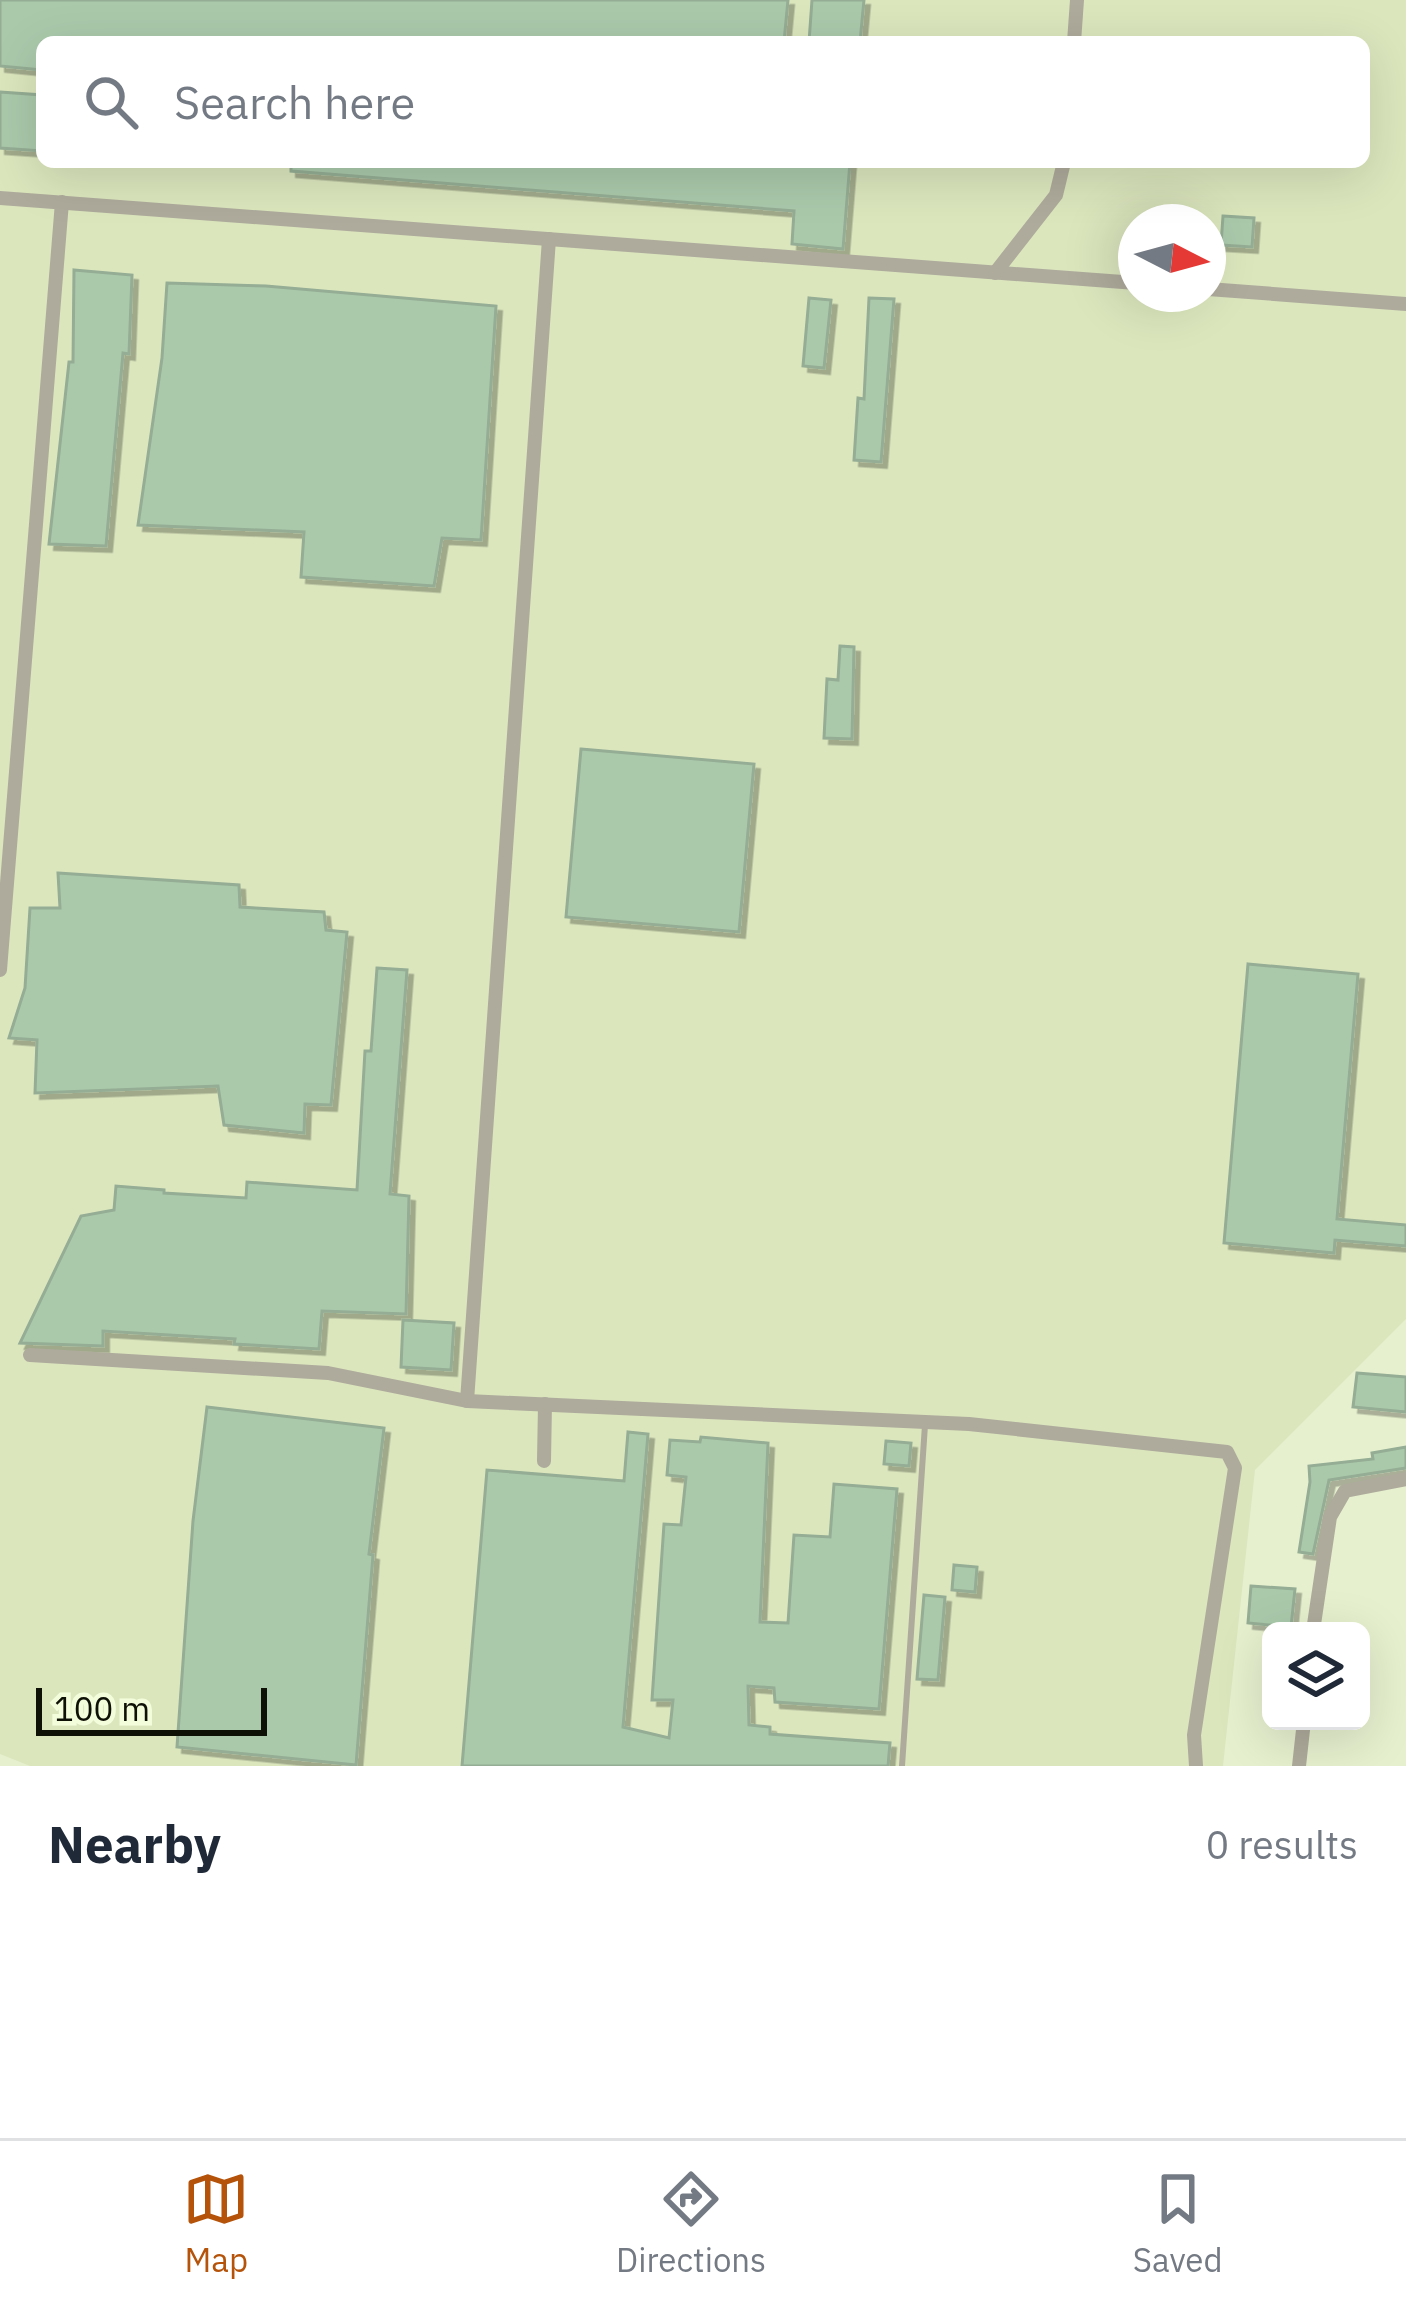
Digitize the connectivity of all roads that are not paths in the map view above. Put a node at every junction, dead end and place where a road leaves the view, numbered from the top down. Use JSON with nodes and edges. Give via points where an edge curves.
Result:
{"nodes":[{"id":1,"x":1077,"y":0,"type":"edge"},
{"id":2,"x":1074,"y":36,"type":"edge"},
{"id":3,"x":1063,"y":168,"type":"edge"},
{"id":4,"x":0,"y":198,"type":"edge"},
{"id":5,"x":62,"y":202,"type":"junction"},
{"id":6,"x":549,"y":239,"type":"junction"},
{"id":7,"x":995,"y":273,"type":"junction"},
{"id":8,"x":1118,"y":283,"type":"edge"},
{"id":9,"x":1226,"y":290,"type":"edge"},
{"id":10,"x":1406,"y":304,"type":"edge"},
{"id":11,"x":0,"y":970,"type":"edge"},
{"id":12,"x":30,"y":1354,"type":"dead end"},
{"id":13,"x":467,"y":1400,"type":"junction"},
{"id":14,"x":545,"y":1404,"type":"junction"},
{"id":15,"x":925,"y":1422,"type":"junction"},
{"id":16,"x":544,"y":1461,"type":"dead end"},
{"id":17,"x":1406,"y":1479,"type":"edge"},
{"id":18,"x":1313,"y":1622,"type":"edge"},
{"id":19,"x":1303,"y":1730,"type":"edge"},
{"id":20,"x":902,"y":1766,"type":"edge"},
{"id":21,"x":1196,"y":1766,"type":"edge"},
{"id":22,"x":1299,"y":1766,"type":"edge"}],
"edges":[{"from":1,"to":2,"type":"street"},
{"from":3,"to":7,"type":"street","via":[[1056,195]]},
{"from":4,"to":5,"type":"street"},
{"from":5,"to":6,"type":"street"},
{"from":5,"to":11,"type":"street"},
{"from":6,"to":7,"type":"street"},
{"from":6,"to":13,"type":"street"},
{"from":7,"to":8,"type":"street"},
{"from":9,"to":10,"type":"street"},
{"from":12,"to":13,"type":"street","via":[[328,1373]]},
{"from":13,"to":14,"type":"street"},
{"from":14,"to":15,"type":"street"},
{"from":14,"to":16,"type":"street"},
{"from":15,"to":20,"type":"lane"},
{"from":15,"to":21,"type":"street","via":[[1226,1451],[1235,1468],[1194,1735]]},
{"from":17,"to":18,"type":"street","via":[[1345,1491],[1330,1517]]},
{"from":19,"to":22,"type":"street"}]}
